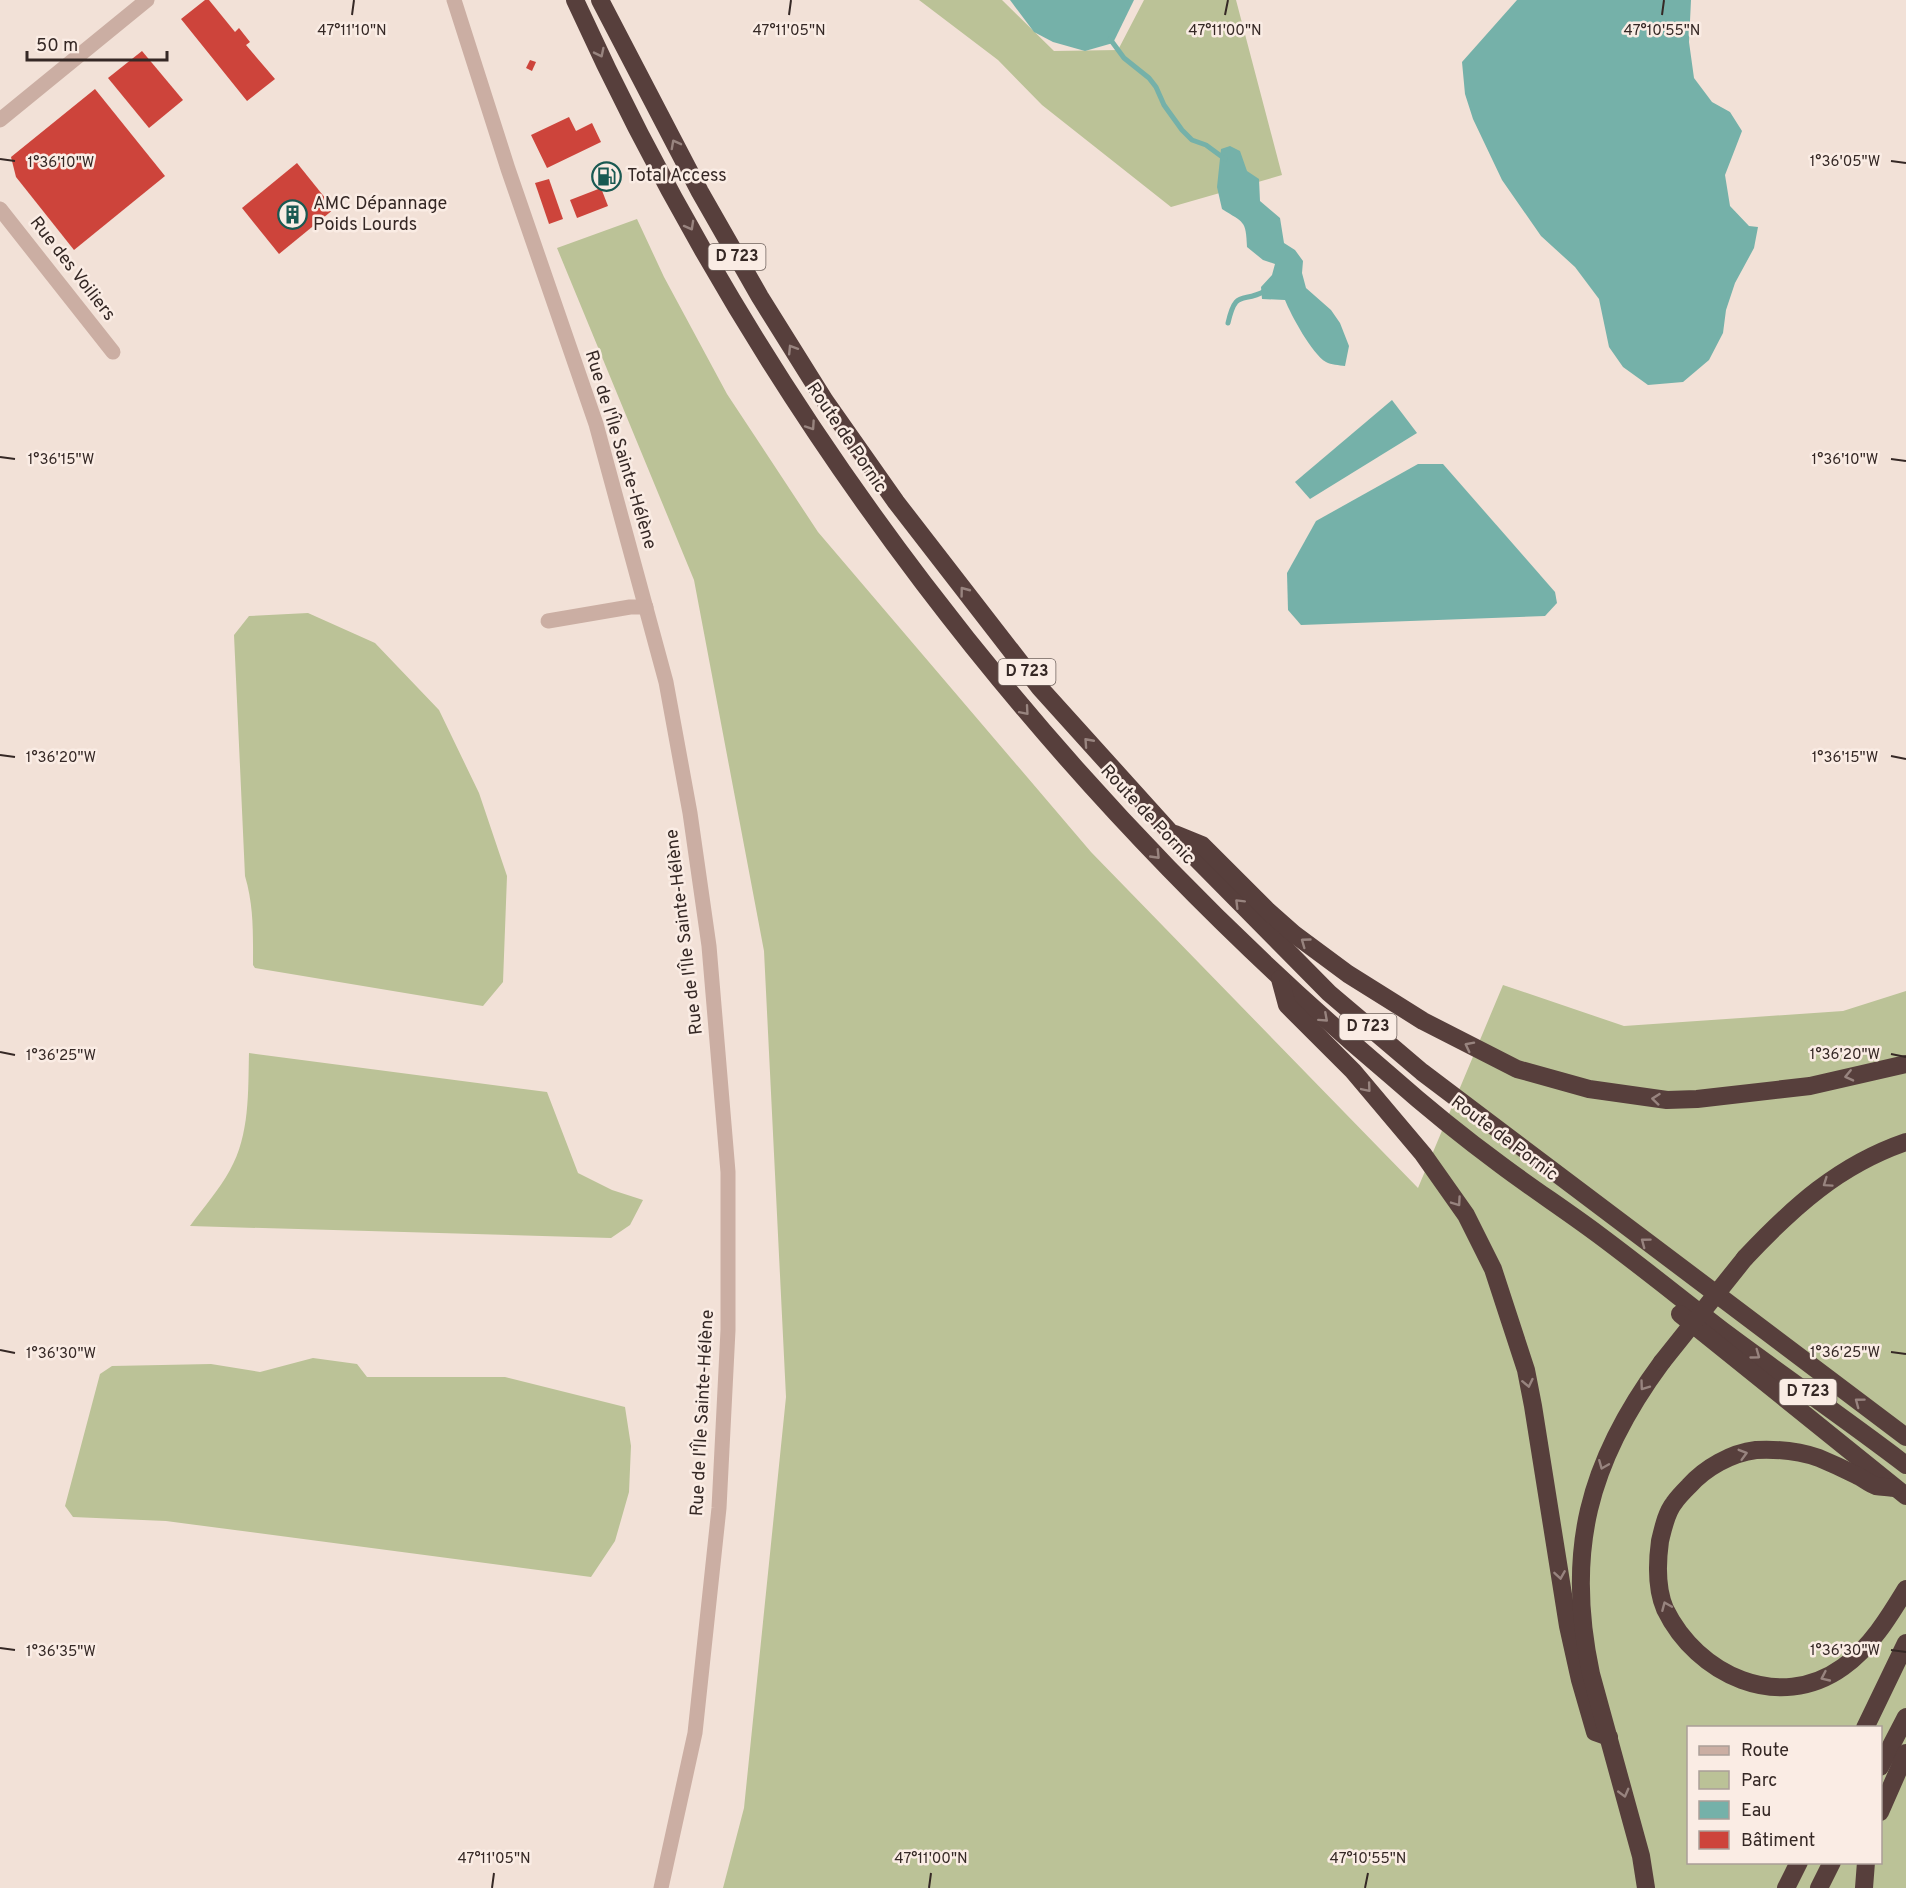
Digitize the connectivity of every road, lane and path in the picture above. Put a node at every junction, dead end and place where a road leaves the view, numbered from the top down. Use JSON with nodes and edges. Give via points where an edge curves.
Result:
{"nodes":[{"id":1,"x":147,"y":0,"type":"edge"},
{"id":2,"x":454,"y":0,"type":"edge"},
{"id":3,"x":574,"y":0,"type":"edge"},
{"id":4,"x":600,"y":0,"type":"edge"},
{"id":5,"x":0,"y":120,"type":"edge"},
{"id":6,"x":0,"y":209,"type":"edge"},
{"id":7,"x":113,"y":352,"type":"dead end"},
{"id":8,"x":646,"y":607,"type":"junction"},
{"id":9,"x":548,"y":621,"type":"dead end"},
{"id":10,"x":1170,"y":832,"type":"junction"},
{"id":11,"x":1280,"y":979,"type":"junction"},
{"id":12,"x":1906,"y":1064,"type":"edge"},
{"id":13,"x":1906,"y":1142,"type":"edge"},
{"id":14,"x":1501,"y":1166,"type":"junction"},
{"id":15,"x":1906,"y":1437,"type":"edge"},
{"id":16,"x":1906,"y":1465,"type":"edge"},
{"id":17,"x":1900,"y":1492,"type":"edge"},
{"id":18,"x":1906,"y":1589,"type":"edge"},
{"id":19,"x":1906,"y":1643,"type":"edge"},
{"id":20,"x":1906,"y":1717,"type":"edge"},
{"id":21,"x":1866,"y":1726,"type":"edge"},
{"id":22,"x":1609,"y":1737,"type":"junction"},
{"id":23,"x":1906,"y":1753,"type":"edge"},
{"id":24,"x":1882,"y":1765,"type":"edge"},
{"id":25,"x":1882,"y":1810,"type":"edge"},
{"id":26,"x":1798,"y":1864,"type":"edge"},
{"id":27,"x":1831,"y":1864,"type":"edge"},
{"id":28,"x":1866,"y":1864,"type":"edge"},
{"id":29,"x":661,"y":1888,"type":"edge"},
{"id":30,"x":1646,"y":1888,"type":"edge"},
{"id":31,"x":1786,"y":1888,"type":"edge"},
{"id":32,"x":1819,"y":1888,"type":"edge"},
{"id":33,"x":1864,"y":1888,"type":"edge"}],
"edges":[{"from":1,"to":5,"type":"street"},
{"from":2,"to":8,"type":"street","name":"Rue de l'Île Sainte-Hélène","via":[[596,424]]},
{"from":3,"to":11,"type":"highway","name":"Route de Pornic","number":"D 723","one_way":true,"via":[[688,224],[725,287],[805,417],[902,556],[1005,688],[1077,770]]},
{"from":10,"to":4,"type":"highway","name":"Route de Pornic","number":"D 723","one_way":true,"via":[[1027,671],[896,502],[825,401],[700,192]]},
{"from":6,"to":7,"type":"street","name":"Rue des Voiliers"},
{"from":8,"to":9,"type":"street"},
{"from":8,"to":29,"type":"street","name":"Rue de l'Île Sainte-Hélène","via":[[666,682],[692,824],[709,946],[728,1172],[728,1330],[719,1508],[695,1733]]},
{"from":12,"to":10,"type":"highway","one_way":true,"via":[[1810,1086],[1667,1100],[1589,1089],[1517,1069],[1423,1022],[1348,974],[1294,934],[1202,845]]},
{"from":15,"to":10,"type":"highway","name":"Route de Pornic","number":"D 723","one_way":true,"via":[[1422,1072],[1329,993]]},
{"from":11,"to":14,"type":"highway","name":"Route de Pornic","number":"D 723","one_way":true,"via":[[1392,1078]]},
{"from":11,"to":22,"type":"highway","one_way":true,"via":[[1287,1005],[1353,1071],[1423,1154],[1466,1215],[1493,1269],[1529,1388],[1580,1680],[1595,1732]]},
{"from":13,"to":22,"type":"highway","one_way":true,"bridge":true,"via":[[1877,1152],[1828,1182],[1799,1204],[1745,1258],[1637,1395],[1603,1463],[1590,1503],[1582,1554],[1582,1614],[1586,1647]]},
{"from":14,"to":16,"type":"highway","name":"Route de Pornic","number":"D 723","one_way":true,"via":[[1599,1234]]},
{"from":14,"to":17,"type":"highway","number":"D 723"},
{"from":18,"to":17,"type":"highway","one_way":true,"via":[[1862,1651],[1843,1667],[1806,1684],[1769,1686],[1717,1669],[1685,1641],[1665,1607],[1657,1561],[1662,1531],[1673,1504],[1697,1476],[1726,1458],[1754,1450],[1785,1450],[1818,1458],[1876,1486]]},
{"from":19,"to":21,"type":"highway"},
{"from":20,"to":24,"type":"highway"},
{"from":22,"to":30,"type":"highway","one_way":true},
{"from":23,"to":25,"type":"highway"},
{"from":26,"to":31,"type":"highway"},
{"from":27,"to":32,"type":"highway"},
{"from":28,"to":33,"type":"highway"}]}
